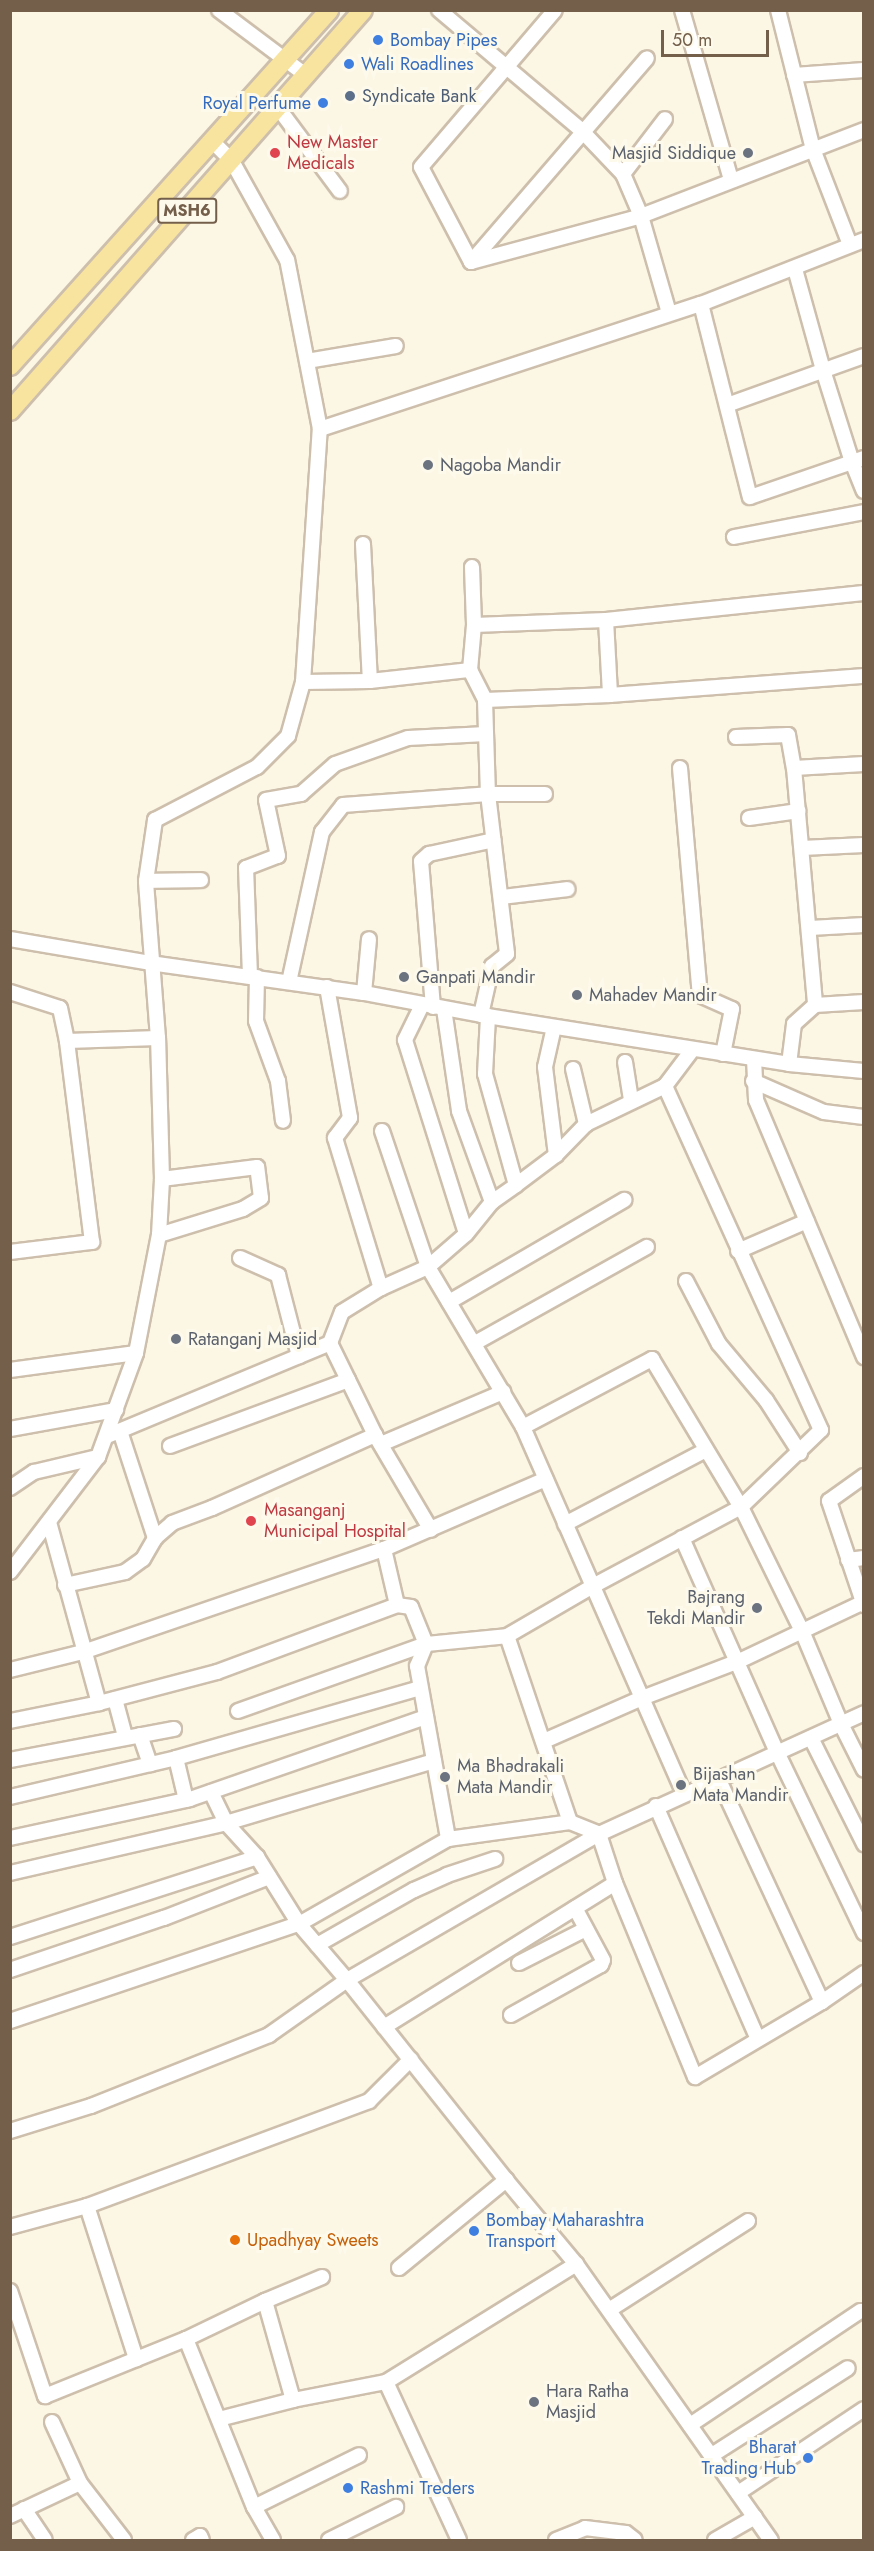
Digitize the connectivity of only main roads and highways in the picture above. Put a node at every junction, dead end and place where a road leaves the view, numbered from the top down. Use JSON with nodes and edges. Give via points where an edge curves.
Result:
{"nodes":[{"id":1,"x":329,"y":10,"type":"edge"},
{"id":2,"x":363,"y":10,"type":"edge"},
{"id":3,"x":10,"y":366,"type":"edge"},
{"id":4,"x":10,"y":411,"type":"edge"}],
"edges":[{"from":1,"to":3,"type":"main road","number":"MSH6"},
{"from":2,"to":4,"type":"main road","number":"MSH6"}]}
